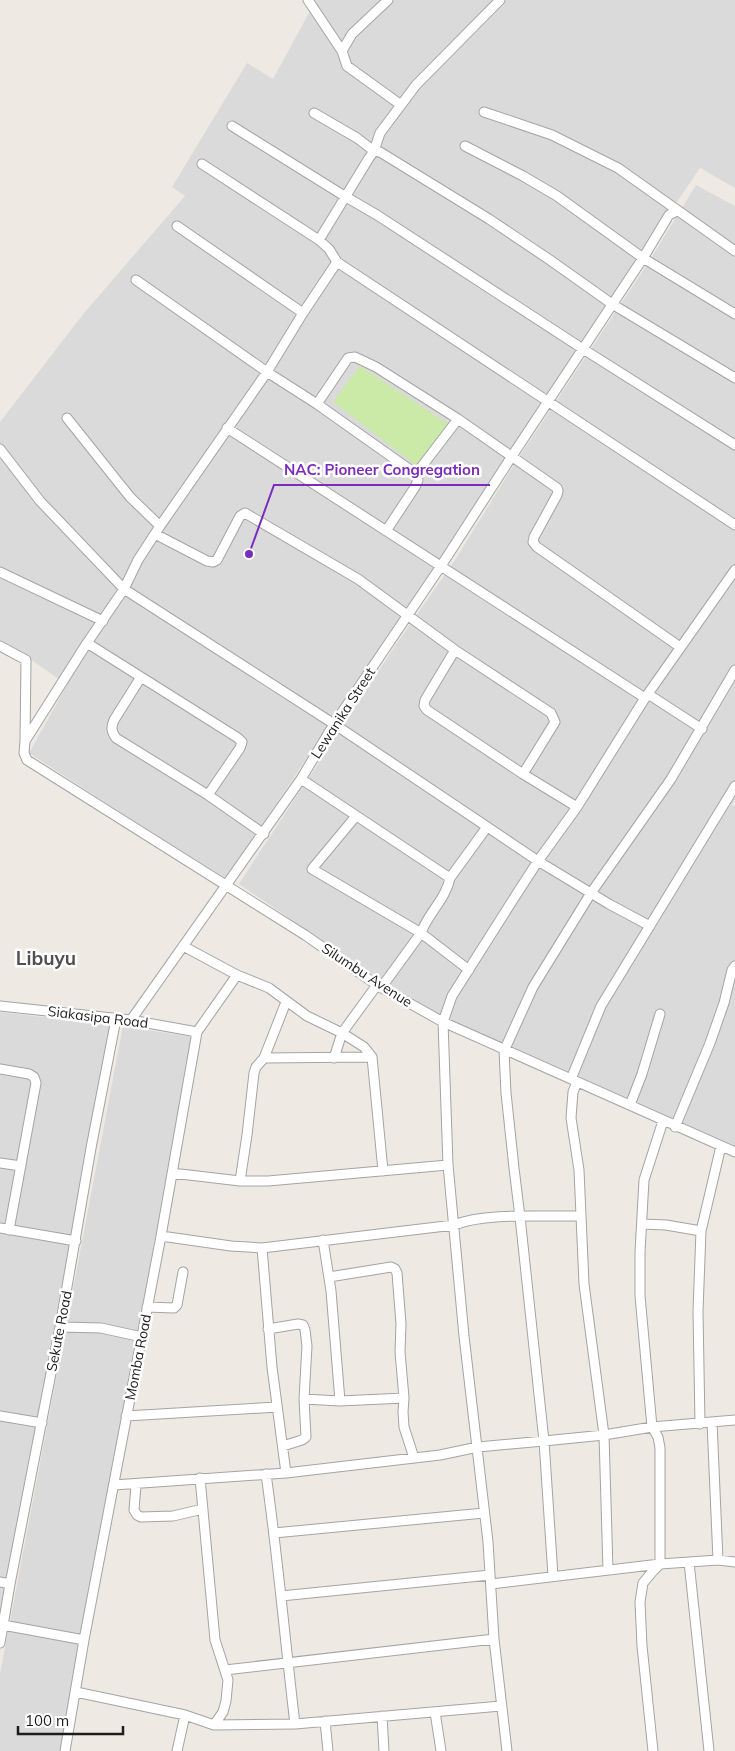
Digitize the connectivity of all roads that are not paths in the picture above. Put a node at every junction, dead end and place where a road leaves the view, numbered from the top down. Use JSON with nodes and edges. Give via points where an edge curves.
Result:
{"nodes":[{"id":1,"x":308,"y":0,"type":"edge"},
{"id":2,"x":388,"y":0,"type":"edge"},
{"id":3,"x":500,"y":0,"type":"edge"},
{"id":4,"x":342,"y":51,"type":"junction"},
{"id":5,"x":401,"y":105,"type":"junction"},
{"id":6,"x":314,"y":112,"type":"dead end"},
{"id":7,"x":484,"y":112,"type":"dead end"},
{"id":8,"x":232,"y":126,"type":"dead end"},
{"id":9,"x":465,"y":146,"type":"dead end"},
{"id":10,"x":374,"y":151,"type":"junction"},
{"id":11,"x":202,"y":164,"type":"dead end"},
{"id":12,"x":346,"y":197,"type":"junction"},
{"id":13,"x":676,"y":211,"type":"junction"},
{"id":14,"x":177,"y":226,"type":"dead end"},
{"id":15,"x":320,"y":240,"type":"junction"},
{"id":16,"x":735,"y":251,"type":"edge"},
{"id":17,"x":644,"y":258,"type":"junction"},
{"id":18,"x":337,"y":262,"type":"junction"},
{"id":19,"x":136,"y":280,"type":"dead end"},
{"id":20,"x":612,"y":304,"type":"junction"},
{"id":21,"x":302,"y":313,"type":"junction"},
{"id":22,"x":735,"y":314,"type":"edge"},
{"id":23,"x":583,"y":348,"type":"junction"},
{"id":24,"x":267,"y":372,"type":"junction"},
{"id":25,"x":735,"y":378,"type":"edge"},
{"id":26,"x":549,"y":401,"type":"junction"},
{"id":27,"x":317,"y":404,"type":"junction"},
{"id":28,"x":67,"y":418,"type":"dead end"},
{"id":29,"x":458,"y":419,"type":"junction"},
{"id":30,"x":227,"y":428,"type":"junction"},
{"id":31,"x":735,"y":445,"type":"edge"},
{"id":32,"x":3,"y":453,"type":"edge"},
{"id":33,"x":512,"y":456,"type":"junction"},
{"id":34,"x":0,"y":467,"type":"edge"},
{"id":35,"x":416,"y":474,"type":"junction"},
{"id":36,"x":735,"y":525,"type":"edge"},
{"id":37,"x":158,"y":530,"type":"junction"},
{"id":38,"x":386,"y":530,"type":"junction"},
{"id":39,"x":441,"y":566,"type":"junction"},
{"id":40,"x":735,"y":570,"type":"edge"},
{"id":41,"x":0,"y":572,"type":"edge"},
{"id":42,"x":124,"y":589,"type":"junction"},
{"id":43,"x":407,"y":616,"type":"junction"},
{"id":44,"x":103,"y":621,"type":"junction"},
{"id":45,"x":88,"y":643,"type":"junction"},
{"id":46,"x":0,"y":646,"type":"edge"},
{"id":47,"x":680,"y":646,"type":"junction"},
{"id":48,"x":455,"y":650,"type":"junction"},
{"id":49,"x":735,"y":670,"type":"edge"},
{"id":50,"x":141,"y":677,"type":"junction"},
{"id":51,"x":647,"y":696,"type":"junction"},
{"id":52,"x":334,"y":724,"type":"junction"},
{"id":53,"x":702,"y":729,"type":"junction"},
{"id":54,"x":25,"y":741,"type":"junction"},
{"id":55,"x":523,"y":774,"type":"junction"},
{"id":56,"x":301,"y":779,"type":"junction"},
{"id":57,"x":735,"y":786,"type":"edge"},
{"id":58,"x":208,"y":796,"type":"junction"},
{"id":59,"x":732,"y":798,"type":"edge"},
{"id":60,"x":577,"y":807,"type":"junction"},
{"id":61,"x":356,"y":816,"type":"junction"},
{"id":62,"x":488,"y":827,"type":"junction"},
{"id":63,"x":264,"y":834,"type":"junction"},
{"id":64,"x":538,"y":861,"type":"junction"},
{"id":65,"x":450,"y":878,"type":"junction"},
{"id":66,"x":227,"y":885,"type":"junction"},
{"id":67,"x":592,"y":893,"type":"junction"},
{"id":68,"x":650,"y":926,"type":"junction"},
{"id":69,"x":420,"y":933,"type":"junction"},
{"id":70,"x":183,"y":946,"type":"junction"},
{"id":71,"x":735,"y":966,"type":"edge"},
{"id":72,"x":469,"y":970,"type":"junction"},
{"id":73,"x":237,"y":975,"type":"junction"},
{"id":74,"x":379,"y":986,"type":"junction"},
{"id":75,"x":286,"y":1002,"type":"junction"},
{"id":76,"x":0,"y":1006,"type":"edge"},
{"id":77,"x":660,"y":1014,"type":"dead end"},
{"id":78,"x":116,"y":1019,"type":"junction"},
{"id":79,"x":131,"y":1020,"type":"junction"},
{"id":80,"x":443,"y":1022,"type":"junction"},
{"id":81,"x":196,"y":1032,"type":"junction"},
{"id":82,"x":342,"y":1033,"type":"junction"},
{"id":83,"x":504,"y":1051,"type":"junction"},
{"id":84,"x":372,"y":1057,"type":"junction"},
{"id":85,"x":264,"y":1058,"type":"junction"},
{"id":86,"x":334,"y":1058,"type":"junction"},
{"id":87,"x":0,"y":1069,"type":"edge"},
{"id":88,"x":574,"y":1080,"type":"junction"},
{"id":89,"x":630,"y":1105,"type":"junction"},
{"id":90,"x":663,"y":1121,"type":"junction"},
{"id":91,"x":675,"y":1127,"type":"junction"},
{"id":92,"x":721,"y":1146,"type":"junction"},
{"id":93,"x":735,"y":1152,"type":"edge"},
{"id":94,"x":0,"y":1162,"type":"edge"},
{"id":95,"x":21,"y":1166,"type":"junction"},
{"id":96,"x":448,"y":1166,"type":"junction"},
{"id":97,"x":383,"y":1171,"type":"junction"},
{"id":98,"x":172,"y":1173,"type":"junction"},
{"id":99,"x":240,"y":1182,"type":"junction"},
{"id":100,"x":580,"y":1216,"type":"junction"},
{"id":101,"x":520,"y":1217,"type":"junction"},
{"id":102,"x":642,"y":1224,"type":"junction"},
{"id":103,"x":454,"y":1226,"type":"junction"},
{"id":104,"x":4,"y":1229,"type":"edge"},
{"id":105,"x":701,"y":1231,"type":"junction"},
{"id":106,"x":161,"y":1236,"type":"junction"},
{"id":107,"x":323,"y":1240,"type":"junction"},
{"id":108,"x":76,"y":1241,"type":"junction"},
{"id":109,"x":262,"y":1248,"type":"junction"},
{"id":110,"x":183,"y":1272,"type":"dead end"},
{"id":111,"x":329,"y":1277,"type":"junction"},
{"id":112,"x":147,"y":1307,"type":"junction"},
{"id":113,"x":60,"y":1327,"type":"junction"},
{"id":114,"x":268,"y":1329,"type":"junction"},
{"id":115,"x":142,"y":1337,"type":"junction"},
{"id":116,"x":404,"y":1398,"type":"junction"},
{"id":117,"x":304,"y":1399,"type":"junction"},
{"id":118,"x":340,"y":1401,"type":"junction"},
{"id":119,"x":277,"y":1407,"type":"junction"},
{"id":120,"x":0,"y":1416,"type":"edge"},
{"id":121,"x":126,"y":1416,"type":"junction"},
{"id":122,"x":735,"y":1420,"type":"edge"},
{"id":123,"x":712,"y":1422,"type":"junction"},
{"id":124,"x":42,"y":1423,"type":"junction"},
{"id":125,"x":700,"y":1424,"type":"junction"},
{"id":126,"x":652,"y":1427,"type":"junction"},
{"id":127,"x":604,"y":1435,"type":"junction"},
{"id":128,"x":544,"y":1441,"type":"junction"},
{"id":129,"x":283,"y":1446,"type":"junction"},
{"id":130,"x":478,"y":1446,"type":"junction"},
{"id":131,"x":414,"y":1458,"type":"junction"},
{"id":132,"x":286,"y":1473,"type":"junction"},
{"id":133,"x":266,"y":1474,"type":"junction"},
{"id":134,"x":200,"y":1478,"type":"junction"},
{"id":135,"x":136,"y":1485,"type":"junction"},
{"id":136,"x":114,"y":1486,"type":"junction"},
{"id":137,"x":203,"y":1509,"type":"junction"},
{"id":138,"x":484,"y":1514,"type":"junction"},
{"id":139,"x":274,"y":1533,"type":"junction"},
{"id":140,"x":718,"y":1560,"type":"junction"},
{"id":141,"x":689,"y":1562,"type":"junction"},
{"id":142,"x":735,"y":1562,"type":"edge"},
{"id":143,"x":660,"y":1564,"type":"junction"},
{"id":144,"x":608,"y":1570,"type":"junction"},
{"id":145,"x":552,"y":1576,"type":"junction"},
{"id":146,"x":490,"y":1580,"type":"junction"},
{"id":147,"x":0,"y":1582,"type":"edge"},
{"id":148,"x":10,"y":1584,"type":"junction"},
{"id":149,"x":281,"y":1596,"type":"junction"},
{"id":150,"x":3,"y":1625,"type":"junction"},
{"id":151,"x":494,"y":1638,"type":"junction"},
{"id":152,"x":84,"y":1640,"type":"junction"},
{"id":153,"x":0,"y":1643,"type":"edge"},
{"id":154,"x":288,"y":1664,"type":"junction"},
{"id":155,"x":225,"y":1670,"type":"junction"},
{"id":156,"x":76,"y":1692,"type":"junction"},
{"id":157,"x":501,"y":1706,"type":"junction"},
{"id":158,"x":435,"y":1712,"type":"junction"},
{"id":159,"x":185,"y":1715,"type":"junction"},
{"id":160,"x":382,"y":1716,"type":"junction"},
{"id":161,"x":325,"y":1721,"type":"junction"},
{"id":162,"x":214,"y":1724,"type":"junction"},
{"id":163,"x":295,"y":1724,"type":"junction"},
{"id":164,"x":65,"y":1751,"type":"edge"},
{"id":165,"x":177,"y":1751,"type":"edge"},
{"id":166,"x":328,"y":1751,"type":"edge"},
{"id":167,"x":384,"y":1751,"type":"edge"},
{"id":168,"x":441,"y":1751,"type":"edge"},
{"id":169,"x":507,"y":1751,"type":"edge"},
{"id":170,"x":653,"y":1751,"type":"edge"},
{"id":171,"x":709,"y":1751,"type":"edge"}],
"edges":[{"from":1,"to":4,"type":"street"},
{"from":2,"to":4,"type":"street","via":[[352,34]]},
{"from":3,"to":5,"type":"street","via":[[416,85]]},
{"from":4,"to":5,"type":"street","via":[[347,66]]},
{"from":5,"to":10,"type":"street","via":[[380,133]]},
{"from":6,"to":10,"type":"street"},
{"from":7,"to":13,"type":"street","via":[[552,135],[618,168]]},
{"from":8,"to":12,"type":"street"},
{"from":9,"to":17,"type":"street","via":[[557,196]]},
{"from":10,"to":12,"type":"street"},
{"from":10,"to":20,"type":"street","via":[[471,207]]},
{"from":11,"to":15,"type":"street"},
{"from":12,"to":15,"type":"street"},
{"from":12,"to":23,"type":"street"},
{"from":13,"to":16,"type":"street"},
{"from":13,"to":17,"type":"street","name":"Lewanika Street","via":[[670,215]]},
{"from":14,"to":21,"type":"street"},
{"from":15,"to":18,"type":"street"},
{"from":17,"to":20,"type":"street","name":"Lewanika Street"},
{"from":17,"to":22,"type":"street"},
{"from":18,"to":21,"type":"street"},
{"from":18,"to":26,"type":"street"},
{"from":19,"to":24,"type":"street"},
{"from":20,"to":23,"type":"street","name":"Lewanika Street"},
{"from":20,"to":25,"type":"street"},
{"from":21,"to":24,"type":"street"},
{"from":23,"to":26,"type":"street","name":"Lewanika Street"},
{"from":23,"to":31,"type":"street"},
{"from":24,"to":27,"type":"street"},
{"from":24,"to":30,"type":"street"},
{"from":26,"to":33,"type":"street","name":"Lewanika Street"},
{"from":26,"to":36,"type":"street"},
{"from":27,"to":29,"type":"street","via":[[348,358],[355,357]]},
{"from":27,"to":35,"type":"street"},
{"from":28,"to":37,"type":"street"},
{"from":29,"to":33,"type":"street"},
{"from":29,"to":35,"type":"street"},
{"from":30,"to":37,"type":"street"},
{"from":30,"to":38,"type":"street"},
{"from":32,"to":34,"type":"street"},
{"from":32,"to":42,"type":"street","via":[[40,501]]},
{"from":33,"to":39,"type":"street","name":"Lewanika Street"},
{"from":33,"to":47,"type":"street","via":[[558,491],[534,537],[537,547]]},
{"from":35,"to":38,"type":"street","via":[[415,487]]},
{"from":37,"to":42,"type":"street"},
{"from":37,"to":43,"type":"street","via":[[213,562],[240,516],[245,513],[358,579]]},
{"from":38,"to":39,"type":"street"},
{"from":39,"to":43,"type":"street","name":"Lewanika Street"},
{"from":39,"to":51,"type":"street"},
{"from":40,"to":47,"type":"street"},
{"from":41,"to":44,"type":"street"},
{"from":42,"to":44,"type":"street"},
{"from":42,"to":52,"type":"street"},
{"from":43,"to":48,"type":"street"},
{"from":43,"to":52,"type":"street","name":"Lewanika Street"},
{"from":44,"to":45,"type":"street"},
{"from":45,"to":50,"type":"street"},
{"from":45,"to":54,"type":"street"},
{"from":46,"to":54,"type":"street","via":[[26,660]]},
{"from":47,"to":51,"type":"street"},
{"from":48,"to":55,"type":"street","via":[[424,706]]},
{"from":48,"to":55,"type":"street","via":[[552,713],[553,727]]},
{"from":49,"to":53,"type":"street"},
{"from":50,"to":58,"type":"street","via":[[114,720],[112,732],[116,738]]},
{"from":50,"to":58,"type":"street","via":[[242,742]]},
{"from":51,"to":53,"type":"street"},
{"from":51,"to":60,"type":"street"},
{"from":52,"to":56,"type":"street","name":"Lewanika Street"},
{"from":52,"to":62,"type":"street"},
{"from":53,"to":67,"type":"street"},
{"from":54,"to":66,"type":"street","name":"Silumbu Avenue","via":[[27,760]]},
{"from":55,"to":60,"type":"street"},
{"from":56,"to":61,"type":"street"},
{"from":56,"to":63,"type":"street","name":"Lewanika Street"},
{"from":57,"to":59,"type":"street"},
{"from":58,"to":63,"type":"street"},
{"from":59,"to":68,"type":"street"},
{"from":60,"to":64,"type":"street"},
{"from":61,"to":65,"type":"street"},
{"from":61,"to":69,"type":"street","via":[[312,869]]},
{"from":62,"to":64,"type":"street"},
{"from":62,"to":65,"type":"street"},
{"from":63,"to":66,"type":"street","name":"Lewanika Street"},
{"from":64,"to":67,"type":"street"},
{"from":64,"to":72,"type":"street"},
{"from":65,"to":69,"type":"street","via":[[448,888]]},
{"from":66,"to":70,"type":"street","name":"Lewanika Street"},
{"from":66,"to":74,"type":"street","name":"Silumbu Avenue"},
{"from":67,"to":68,"type":"street"},
{"from":67,"to":83,"type":"street","via":[[533,987]]},
{"from":68,"to":88,"type":"street","via":[[601,1006]]},
{"from":69,"to":72,"type":"street"},
{"from":69,"to":74,"type":"street"},
{"from":70,"to":73,"type":"street"},
{"from":70,"to":79,"type":"street","name":"Lewanika Street"},
{"from":71,"to":91,"type":"street","via":[[705,1057]]},
{"from":72,"to":80,"type":"street","via":[[452,996]]},
{"from":73,"to":75,"type":"street","via":[[269,988]]},
{"from":73,"to":81,"type":"street","name":"Momba Road"},
{"from":74,"to":80,"type":"street","name":"Silumbu Avenue"},
{"from":74,"to":82,"type":"street"},
{"from":75,"to":82,"type":"street"},
{"from":75,"to":85,"type":"street"},
{"from":76,"to":78,"type":"street","name":"Siakasipa Road"},
{"from":77,"to":89,"type":"street"},
{"from":78,"to":79,"type":"street","name":"Siakasipa Road"},
{"from":78,"to":108,"type":"street","name":"Sekute Road"},
{"from":79,"to":81,"type":"street","name":"Siakasipa Road"},
{"from":80,"to":83,"type":"street","name":"Silumbu Avenue"},
{"from":80,"to":96,"type":"street"},
{"from":81,"to":98,"type":"street","name":"Momba Road"},
{"from":82,"to":84,"type":"street","via":[[364,1047]]},
{"from":82,"to":86,"type":"street"},
{"from":83,"to":88,"type":"street","name":"Silumbu Avenue"},
{"from":83,"to":101,"type":"street"},
{"from":84,"to":86,"type":"street"},
{"from":84,"to":97,"type":"street"},
{"from":85,"to":86,"type":"street"},
{"from":85,"to":99,"type":"street","via":[[254,1074]]},
{"from":87,"to":95,"type":"street","via":[[29,1074],[36,1083]]},
{"from":88,"to":89,"type":"street","name":"Silumbu Avenue"},
{"from":88,"to":100,"type":"street","via":[[571,1118],[579,1170]]},
{"from":89,"to":90,"type":"street","name":"Silumbu Avenue"},
{"from":90,"to":91,"type":"street","name":"Silumbu Avenue"},
{"from":90,"to":102,"type":"street","via":[[644,1180]]},
{"from":91,"to":92,"type":"street","name":"Silumbu Avenue"},
{"from":92,"to":93,"type":"street","name":"Silumbu Avenue"},
{"from":92,"to":105,"type":"street"},
{"from":94,"to":95,"type":"street"},
{"from":95,"to":104,"type":"street"},
{"from":96,"to":97,"type":"street"},
{"from":96,"to":103,"type":"street"},
{"from":97,"to":99,"type":"street"},
{"from":98,"to":99,"type":"street"},
{"from":98,"to":106,"type":"street","name":"Momba Road"},
{"from":100,"to":101,"type":"street"},
{"from":100,"to":127,"type":"street","via":[[584,1284]]},
{"from":101,"to":103,"type":"street","via":[[485,1218]]},
{"from":101,"to":128,"type":"street"},
{"from":102,"to":105,"type":"street"},
{"from":102,"to":126,"type":"street","via":[[640,1296]]},
{"from":103,"to":107,"type":"street"},
{"from":103,"to":130,"type":"street"},
{"from":104,"to":108,"type":"street"},
{"from":105,"to":125,"type":"street","via":[[698,1311]]},
{"from":106,"to":109,"type":"street"},
{"from":106,"to":112,"type":"street","name":"Momba Road"},
{"from":107,"to":109,"type":"street"},
{"from":107,"to":111,"type":"street"},
{"from":108,"to":113,"type":"street","name":"Sekute Road"},
{"from":109,"to":114,"type":"street"},
{"from":110,"to":112,"type":"street","via":[[174,1308]]},
{"from":111,"to":116,"type":"street","via":[[395,1269]]},
{"from":111,"to":118,"type":"street"},
{"from":112,"to":115,"type":"street","name":"Momba Road"},
{"from":113,"to":115,"type":"street","via":[[101,1328]]},
{"from":113,"to":124,"type":"street","name":"Sekute Road"},
{"from":114,"to":117,"type":"street","via":[[298,1324],[306,1330]]},
{"from":114,"to":119,"type":"street"},
{"from":115,"to":121,"type":"street","name":"Momba Road"},
{"from":116,"to":118,"type":"street"},
{"from":116,"to":131,"type":"street","via":[[404,1427]]},
{"from":117,"to":118,"type":"street"},
{"from":117,"to":129,"type":"street","via":[[306,1437]]},
{"from":119,"to":121,"type":"street"},
{"from":119,"to":129,"type":"street"},
{"from":120,"to":124,"type":"street"},
{"from":121,"to":136,"type":"street","name":"Momba Road"},
{"from":122,"to":123,"type":"street"},
{"from":123,"to":125,"type":"street"},
{"from":123,"to":140,"type":"street"},
{"from":124,"to":148,"type":"street","name":"Sekute Road"},
{"from":125,"to":126,"type":"street"},
{"from":126,"to":127,"type":"street"},
{"from":126,"to":143,"type":"street","via":[[660,1448]]},
{"from":127,"to":128,"type":"street"},
{"from":127,"to":144,"type":"street"},
{"from":128,"to":130,"type":"street"},
{"from":128,"to":145,"type":"street"},
{"from":129,"to":132,"type":"street"},
{"from":130,"to":131,"type":"street"},
{"from":130,"to":138,"type":"street"},
{"from":131,"to":132,"type":"street"},
{"from":132,"to":133,"type":"street"},
{"from":133,"to":134,"type":"street"},
{"from":133,"to":139,"type":"street"},
{"from":134,"to":135,"type":"street"},
{"from":134,"to":137,"type":"street"},
{"from":135,"to":136,"type":"street"},
{"from":135,"to":137,"type":"street","via":[[134,1510],[141,1517],[173,1516]]},
{"from":136,"to":152,"type":"street","name":"Momba Road"},
{"from":137,"to":155,"type":"street","via":[[215,1640]]},
{"from":138,"to":139,"type":"street"},
{"from":138,"to":146,"type":"street"},
{"from":139,"to":149,"type":"street"},
{"from":140,"to":141,"type":"street"},
{"from":140,"to":142,"type":"street"},
{"from":141,"to":143,"type":"street"},
{"from":141,"to":171,"type":"street"},
{"from":143,"to":144,"type":"street"},
{"from":143,"to":170,"type":"street","via":[[643,1583],[640,1602]]},
{"from":144,"to":145,"type":"street"},
{"from":145,"to":146,"type":"street"},
{"from":146,"to":149,"type":"street"},
{"from":146,"to":151,"type":"street"},
{"from":147,"to":148,"type":"street"},
{"from":148,"to":150,"type":"street","name":"Sekute Road"},
{"from":149,"to":154,"type":"street"},
{"from":150,"to":152,"type":"street"},
{"from":150,"to":153,"type":"street","name":"Sekute Road"},
{"from":151,"to":154,"type":"street"},
{"from":151,"to":157,"type":"street"},
{"from":152,"to":156,"type":"street","name":"Momba Road"},
{"from":154,"to":155,"type":"street"},
{"from":154,"to":163,"type":"street"},
{"from":155,"to":162,"type":"street","via":[[228,1680],[226,1701]]},
{"from":156,"to":159,"type":"street"},
{"from":156,"to":164,"type":"street","name":"Momba Road"},
{"from":157,"to":158,"type":"street"},
{"from":157,"to":169,"type":"street"},
{"from":158,"to":160,"type":"street"},
{"from":158,"to":168,"type":"street"},
{"from":159,"to":162,"type":"street"},
{"from":159,"to":165,"type":"street"},
{"from":160,"to":161,"type":"street"},
{"from":160,"to":167,"type":"street"},
{"from":161,"to":163,"type":"street"},
{"from":161,"to":166,"type":"street"},
{"from":162,"to":163,"type":"street"}]}
